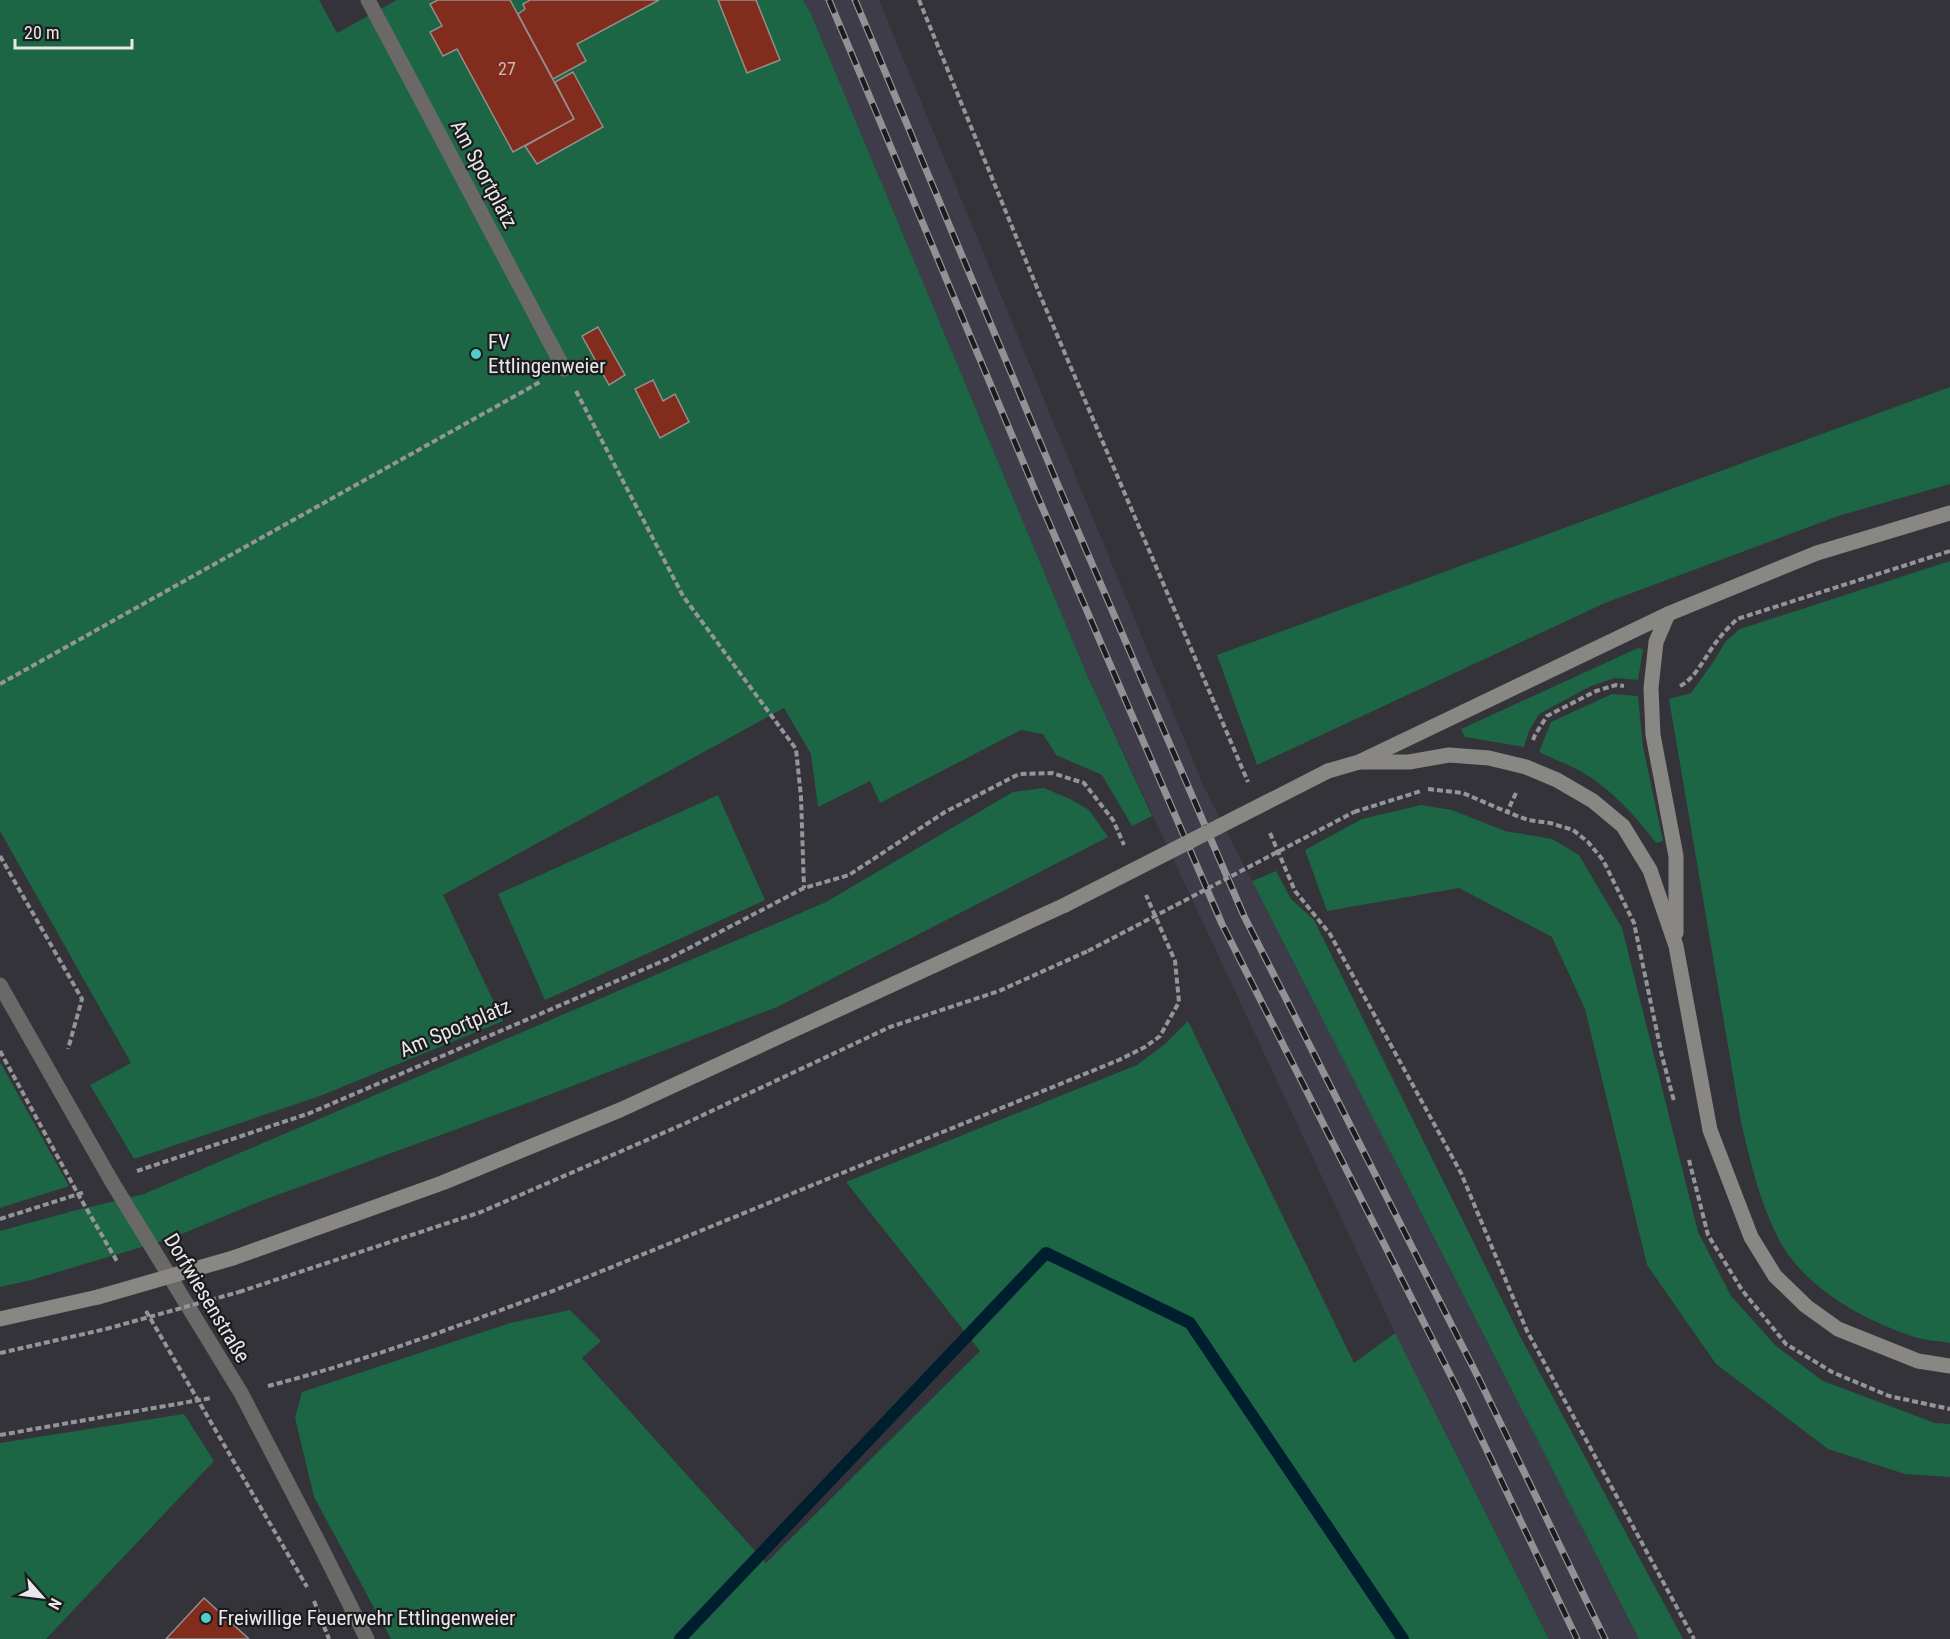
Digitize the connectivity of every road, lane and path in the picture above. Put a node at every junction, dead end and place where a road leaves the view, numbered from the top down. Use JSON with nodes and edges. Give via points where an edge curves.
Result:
{"nodes":[{"id":1,"x":368,"y":0,"type":"edge"},
{"id":2,"x":919,"y":0,"type":"edge"},
{"id":3,"x":564,"y":369,"type":"junction"},
{"id":4,"x":1950,"y":513,"type":"edge"},
{"id":5,"x":1950,"y":551,"type":"edge"},
{"id":6,"x":1668,"y":614,"type":"junction"},
{"id":7,"x":0,"y":684,"type":"edge"},
{"id":8,"x":1676,"y":687,"type":"dead end"},
{"id":9,"x":1359,"y":762,"type":"junction"},
{"id":10,"x":1252,"y":791,"type":"dead end"},
{"id":11,"x":1507,"y":812,"type":"dead end"},
{"id":12,"x":1266,"y":824,"type":"dead end"},
{"id":13,"x":1128,"y":853,"type":"dead end"},
{"id":14,"x":0,"y":856,"type":"edge"},
{"id":15,"x":1142,"y":885,"type":"dead end"},
{"id":16,"x":804,"y":888,"type":"junction"},
{"id":17,"x":1676,"y":946,"type":"junction"},
{"id":18,"x":0,"y":985,"type":"edge"},
{"id":19,"x":0,"y":1051,"type":"edge"},
{"id":20,"x":66,"y":1055,"type":"dead end"},
{"id":21,"x":112,"y":1182,"type":"junction"},
{"id":22,"x":78,"y":1194,"type":"junction"},
{"id":23,"x":0,"y":1219,"type":"edge"},
{"id":24,"x":120,"y":1266,"type":"dead end"},
{"id":25,"x":144,"y":1308,"type":"dead end"},
{"id":26,"x":0,"y":1318,"type":"edge"},
{"id":27,"x":0,"y":1353,"type":"edge"},
{"id":28,"x":1950,"y":1366,"type":"edge"},
{"id":29,"x":241,"y":1393,"type":"junction"},
{"id":30,"x":198,"y":1400,"type":"junction"},
{"id":31,"x":0,"y":1435,"type":"edge"},
{"id":32,"x":329,"y":1639,"type":"edge"},
{"id":33,"x":366,"y":1639,"type":"edge"},
{"id":34,"x":1694,"y":1639,"type":"edge"}],
"edges":[{"from":1,"to":3,"type":"street","name":"Am Sportplatz"},
{"from":2,"to":10,"type":"path"},
{"from":3,"to":7,"type":"path"},
{"from":3,"to":16,"type":"path","via":[[683,596],[796,748]]},
{"from":4,"to":6,"type":"main road","via":[[1817,553]]},
{"from":5,"to":8,"type":"path","via":[[1737,619],[1693,675],[1683,686]]},
{"from":6,"to":9,"type":"main road"},
{"from":6,"to":17,"type":"main road","via":[[1656,642],[1651,688],[1653,735],[1676,856]]},
{"from":9,"to":17,"type":"main road","via":[[1409,762],[1449,754],[1489,758],[1557,780],[1593,801],[1623,826],[1650,870]]},
{"from":9,"to":26,"type":"main road","bridge":true,"via":[[1328,771],[1065,904],[620,1110],[442,1183],[233,1258],[98,1298]]},
{"from":11,"to":27,"type":"path","bridge":true,"via":[[1463,794],[1427,789],[1354,812],[1088,951],[999,991],[890,1027],[686,1123],[481,1212],[239,1292]]},
{"from":12,"to":34,"type":"path","via":[[1294,891],[1330,934],[1461,1173],[1527,1331]]},
{"from":13,"to":16,"type":"path","name":"Am Sportplatz","via":[[1113,820],[1084,783],[1052,773],[1019,774],[945,812],[849,875]]},
{"from":14,"to":20,"type":"path","via":[[82,999]]},
{"from":15,"to":29,"type":"path","via":[[1176,961],[1179,1002],[1160,1036],[1145,1047],[558,1289],[305,1376]]},
{"from":16,"to":21,"type":"path","name":"Am Sportplatz","via":[[670,958],[310,1113]]},
{"from":17,"to":28,"type":"main road","via":[[1710,1130],[1751,1237],[1775,1276],[1806,1306],[1838,1329],[1918,1361]]},
{"from":18,"to":21,"type":"street","name":"Dorfwiesenstraße"},
{"from":19,"to":22,"type":"path"},
{"from":21,"to":22,"type":"path","name":"Am Sportplatz"},
{"from":21,"to":29,"type":"street","name":"Dorfwiesenstraße"},
{"from":22,"to":23,"type":"path","name":"Am Sportplatz"},
{"from":22,"to":24,"type":"path"},
{"from":25,"to":30,"type":"path"},
{"from":29,"to":30,"type":"path"},
{"from":29,"to":33,"type":"street","name":"Dorfwiesenstraße"},
{"from":30,"to":31,"type":"path"},
{"from":30,"to":32,"type":"path","via":[[312,1595]]}]}
